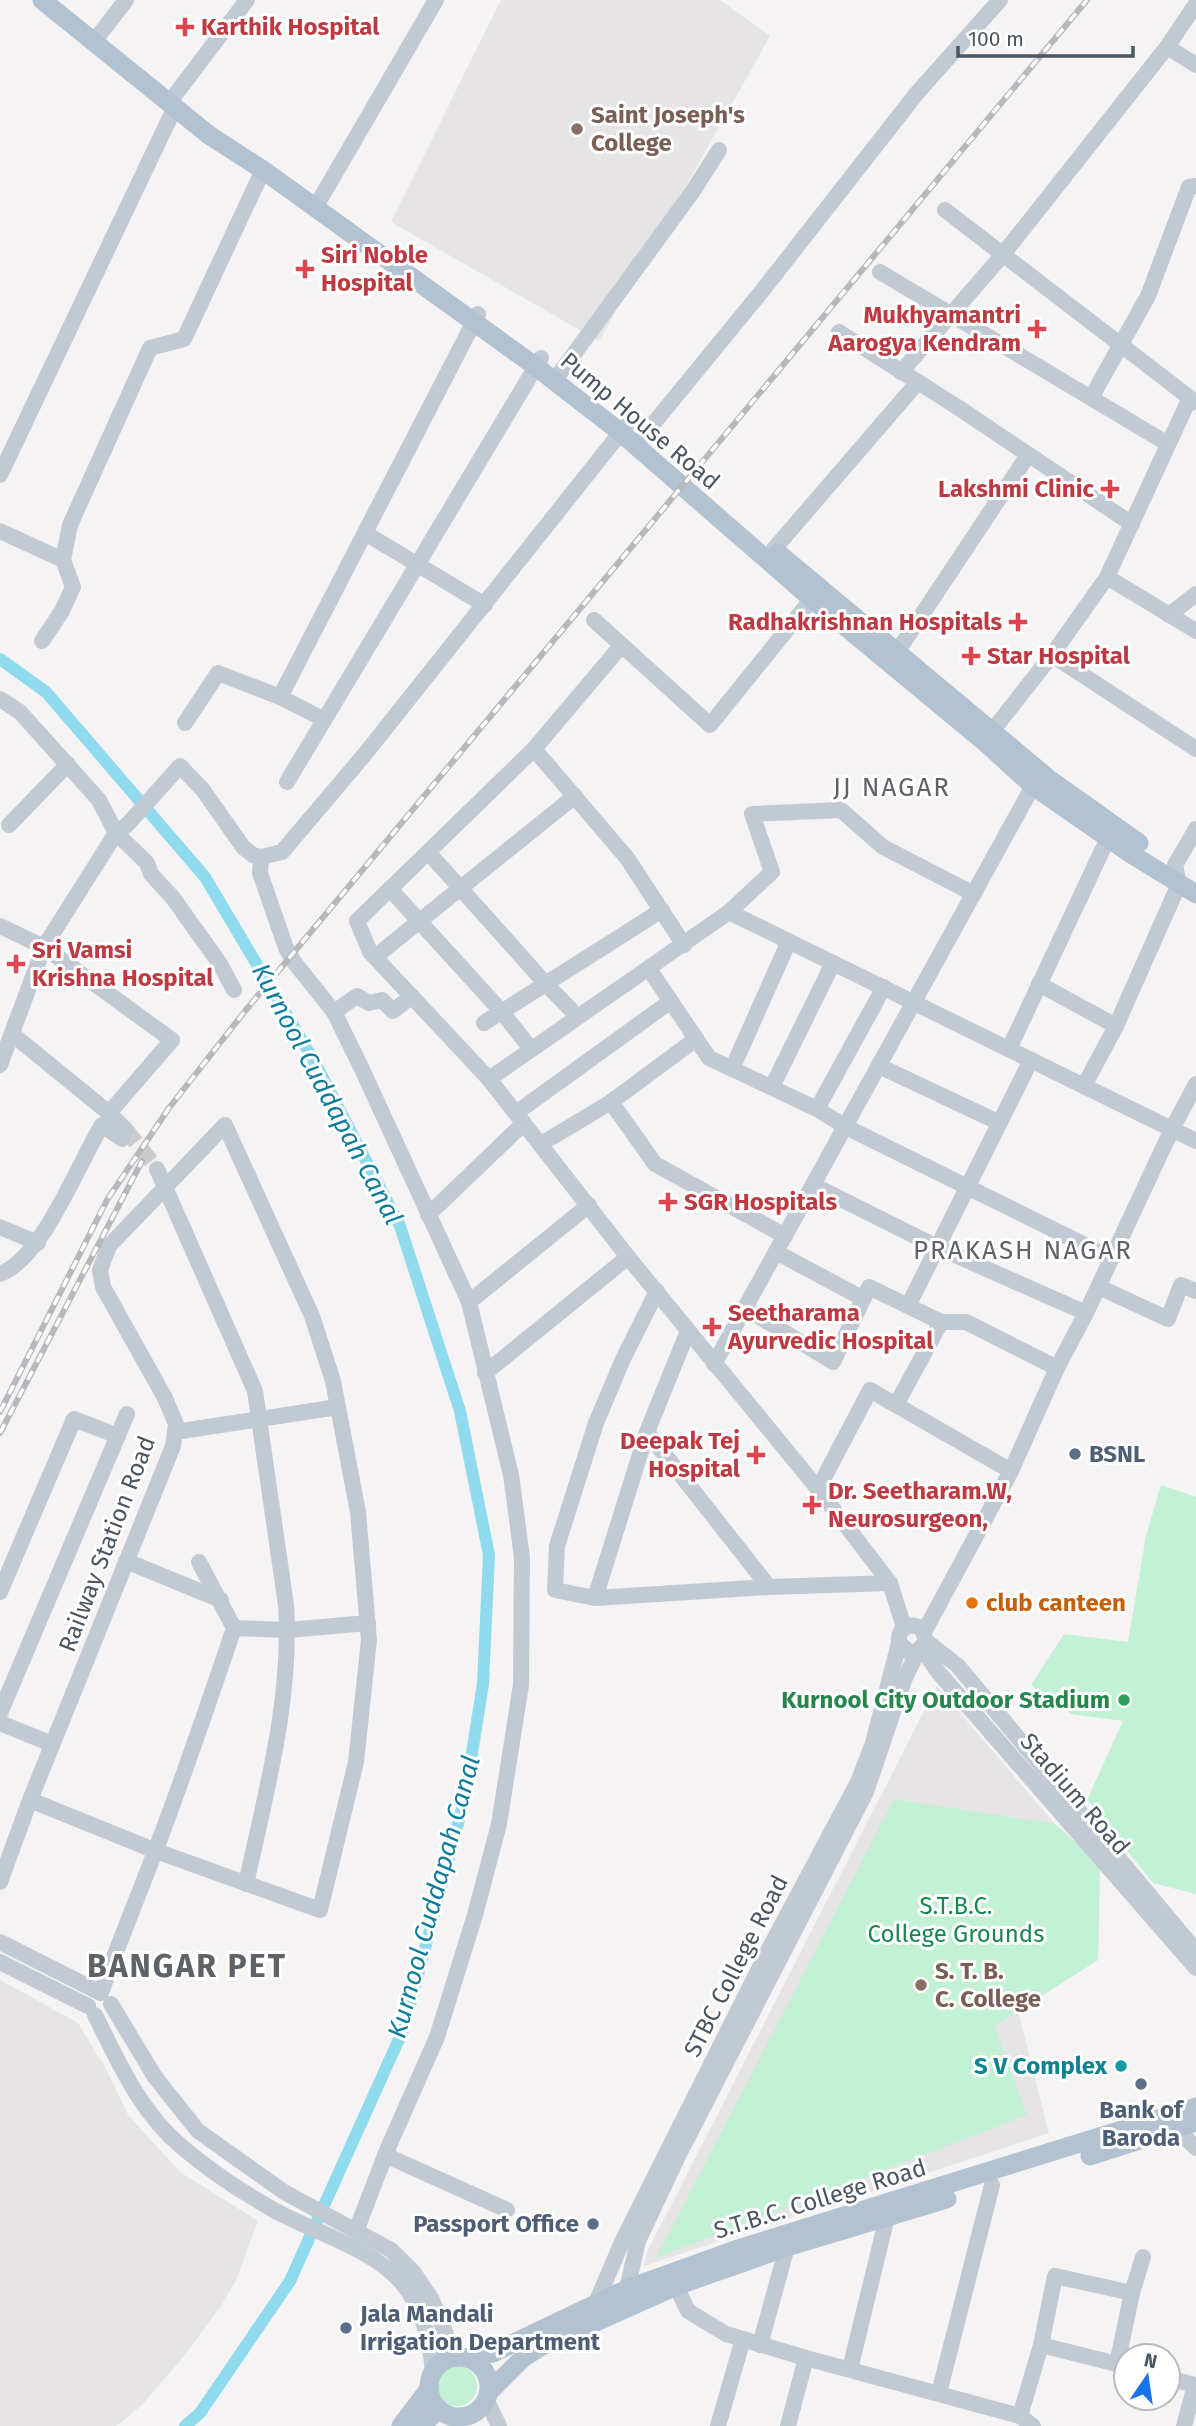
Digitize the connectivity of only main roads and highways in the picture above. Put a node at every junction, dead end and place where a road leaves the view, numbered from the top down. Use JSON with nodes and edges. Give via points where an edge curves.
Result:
{"nodes":[{"id":1,"x":42,"y":0,"type":"edge"},
{"id":2,"x":55,"y":0,"type":"edge"},
{"id":3,"x":175,"y":101,"type":"junction"},
{"id":4,"x":475,"y":317,"type":"junction"},
{"id":5,"x":538,"y":362,"type":"junction"},
{"id":6,"x":631,"y":430,"type":"junction"},
{"id":7,"x":816,"y":594,"type":"junction"},
{"id":8,"x":1186,"y":881,"type":"edge"},
{"id":9,"x":1196,"y":2108,"type":"edge"},
{"id":10,"x":1187,"y":2126,"type":"edge"},
{"id":11,"x":627,"y":2299,"type":"junction"},
{"id":12,"x":461,"y":2358,"type":"junction"},
{"id":13,"x":431,"y":2380,"type":"junction"},
{"id":14,"x":487,"y":2396,"type":"junction"},
{"id":15,"x":453,"y":2420,"type":"edge"},
{"id":16,"x":401,"y":2426,"type":"edge"},
{"id":17,"x":422,"y":2426,"type":"edge"}],
"edges":[{"from":1,"to":3,"type":"main road"},
{"from":2,"to":3,"type":"main road"},
{"from":3,"to":4,"type":"main road"},
{"from":3,"to":4,"type":"main road","via":[[209,135]]},
{"from":4,"to":5,"type":"main road"},
{"from":5,"to":6,"type":"main road","name":"Pump House Road"},
{"from":5,"to":6,"type":"main road","via":[[560,373]]},
{"from":6,"to":7,"type":"main road","name":"Pump House Road"},
{"from":6,"to":7,"type":"main road","via":[[774,549]]},
{"from":7,"to":8,"type":"main road","via":[[897,652],[1049,779]]},
{"from":7,"to":8,"type":"main road","name":"Pump House Road","via":[[1033,786],[1108,838]]},
{"from":9,"to":11,"type":"main road","name":"S.T.B.C. College Road","via":[[738,2249]]},
{"from":10,"to":11,"type":"main road","name":"S.T.B.C. College Road"},
{"from":11,"to":12,"type":"main road","name":"S.T.B.C. College Road","via":[[596,2303],[493,2353]]},
{"from":11,"to":14,"type":"main road","name":"S.T.B.C. College Road","via":[[523,2358]]},
{"from":12,"to":13,"type":"main road","via":[[446,2360]]},
{"from":12,"to":14,"type":"main road","via":[[475,2362],[486,2375]]},
{"from":13,"to":15,"type":"main road","via":[[430,2396]]},
{"from":13,"to":16,"type":"main road"},
{"from":14,"to":15,"type":"main road","via":[[475,2412]]},
{"from":15,"to":17,"type":"main road"}]}
